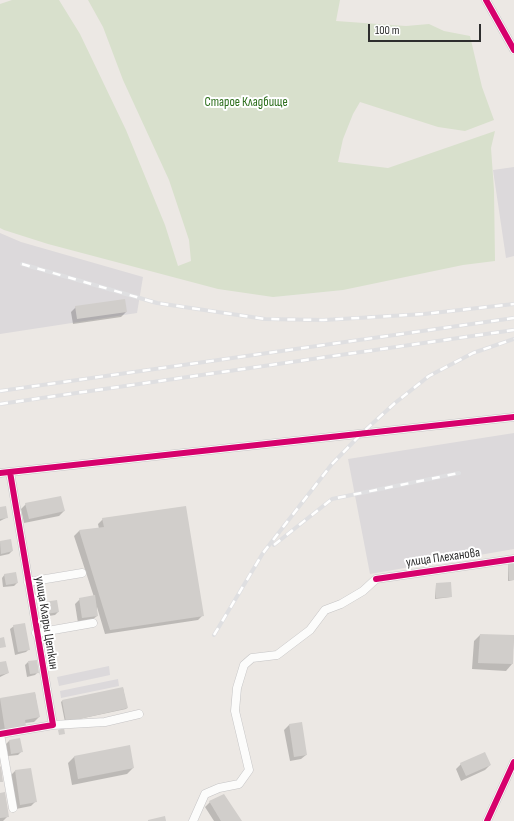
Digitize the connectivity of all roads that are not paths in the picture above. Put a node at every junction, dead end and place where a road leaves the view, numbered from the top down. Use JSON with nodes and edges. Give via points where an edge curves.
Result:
{"nodes":[{"id":1,"x":486,"y":0,"type":"edge"},
{"id":2,"x":514,"y":50,"type":"edge"},
{"id":3,"x":514,"y":417,"type":"edge"},
{"id":4,"x":10,"y":472,"type":"junction"},
{"id":5,"x":0,"y":473,"type":"edge"},
{"id":6,"x":514,"y":559,"type":"edge"},
{"id":7,"x":82,"y":572,"type":"dead end"},
{"id":8,"x":28,"y":582,"type":"junction"},
{"id":9,"x":93,"y":623,"type":"dead end"},
{"id":10,"x":36,"y":633,"type":"junction"},
{"id":11,"x":139,"y":714,"type":"dead end"},
{"id":12,"x":53,"y":725,"type":"junction"},
{"id":13,"x":0,"y":734,"type":"edge"},
{"id":14,"x":514,"y":762,"type":"edge"},
{"id":15,"x":13,"y":808,"type":"dead end"},
{"id":16,"x":194,"y":821,"type":"edge"},
{"id":17,"x":487,"y":821,"type":"edge"}],
"edges":[{"from":1,"to":2,"type":"street"},
{"from":3,"to":4,"type":"street"},
{"from":4,"to":5,"type":"street"},
{"from":4,"to":8,"type":"street","name":"улица Клары Цеткин"},
{"from":6,"to":16,"type":"street","name":"улица Плеханова","via":[[376,579],[363,591],[325,610],[310,630],[277,655],[252,658],[244,665],[237,688],[235,711],[249,770],[239,784],[206,794]]},
{"from":7,"to":8,"type":"street"},
{"from":8,"to":10,"type":"street","name":"улица Клары Цеткин"},
{"from":9,"to":10,"type":"street"},
{"from":10,"to":12,"type":"street","name":"улица Клары Цеткин"},
{"from":11,"to":12,"type":"street","via":[[105,722]]},
{"from":12,"to":13,"type":"street"},
{"from":13,"to":15,"type":"street"},
{"from":14,"to":17,"type":"street"}]}
